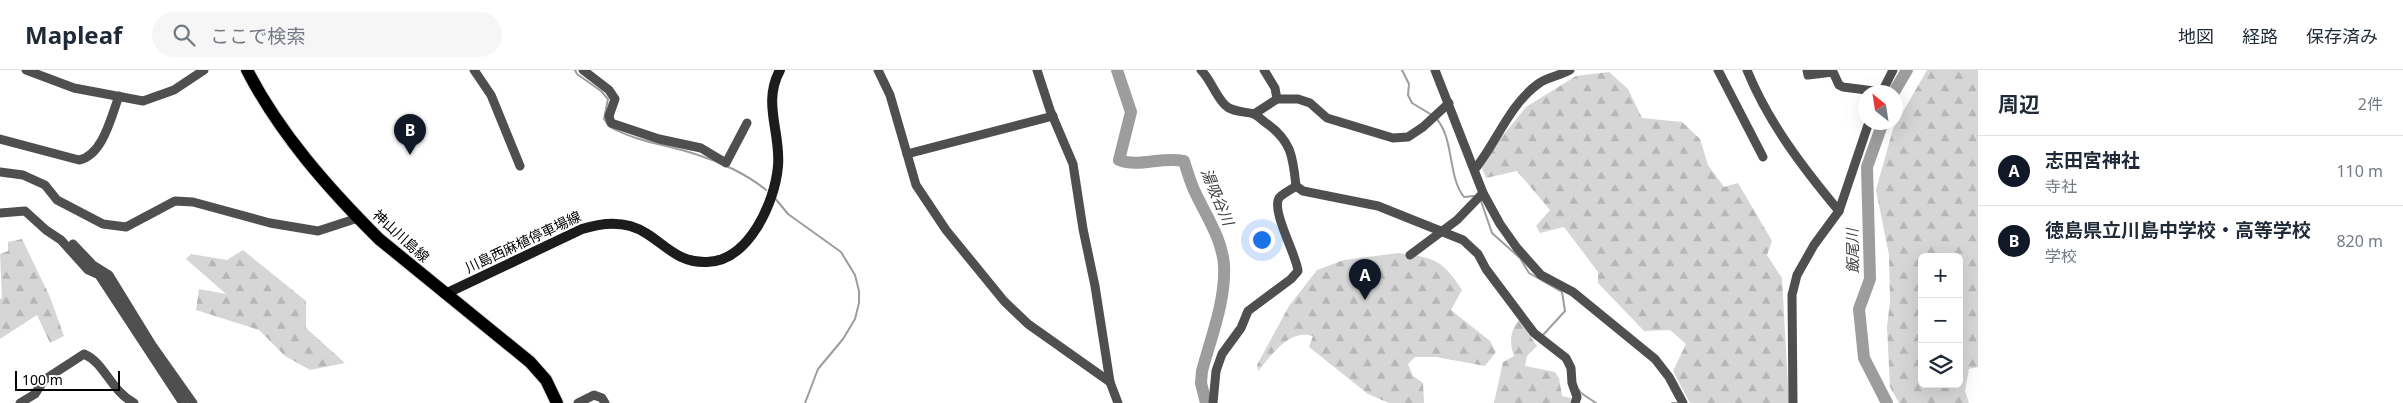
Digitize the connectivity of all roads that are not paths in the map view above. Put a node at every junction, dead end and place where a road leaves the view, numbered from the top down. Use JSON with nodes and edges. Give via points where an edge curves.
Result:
{"nodes":[{"id":1,"x":26,"y":70,"type":"edge"},
{"id":2,"x":204,"y":70,"type":"edge"},
{"id":3,"x":247,"y":70,"type":"edge"},
{"id":4,"x":474,"y":70,"type":"edge"},
{"id":5,"x":583,"y":70,"type":"edge"},
{"id":6,"x":780,"y":70,"type":"edge"},
{"id":7,"x":878,"y":70,"type":"edge"},
{"id":8,"x":1037,"y":70,"type":"edge"},
{"id":9,"x":1201,"y":70,"type":"edge"},
{"id":10,"x":1264,"y":70,"type":"edge"},
{"id":11,"x":1435,"y":70,"type":"edge"},
{"id":12,"x":1570,"y":70,"type":"edge"},
{"id":13,"x":1718,"y":70,"type":"edge"},
{"id":14,"x":1747,"y":70,"type":"edge"},
{"id":15,"x":1807,"y":70,"type":"edge"},
{"id":16,"x":1893,"y":70,"type":"edge"},
{"id":17,"x":1886,"y":85,"type":"edge"},
{"id":18,"x":1858,"y":89,"type":"edge"},
{"id":19,"x":119,"y":96,"type":"junction"},
{"id":20,"x":1277,"y":99,"type":"junction"},
{"id":21,"x":1449,"y":103,"type":"junction"},
{"id":22,"x":1254,"y":114,"type":"junction"},
{"id":23,"x":1053,"y":116,"type":"junction"},
{"id":24,"x":747,"y":124,"type":"dead end"},
{"id":25,"x":1866,"y":130,"type":"edge"},
{"id":26,"x":0,"y":140,"type":"edge"},
{"id":27,"x":907,"y":154,"type":"junction"},
{"id":28,"x":1763,"y":157,"type":"dead end"},
{"id":29,"x":520,"y":166,"type":"dead end"},
{"id":30,"x":1475,"y":169,"type":"junction"},
{"id":31,"x":0,"y":172,"type":"edge"},
{"id":32,"x":1296,"y":186,"type":"junction"},
{"id":33,"x":1483,"y":194,"type":"junction"},
{"id":34,"x":1839,"y":210,"type":"junction"},
{"id":35,"x":0,"y":213,"type":"edge"},
{"id":36,"x":358,"y":218,"type":"junction"},
{"id":37,"x":1443,"y":231,"type":"junction"},
{"id":38,"x":61,"y":240,"type":"junction"},
{"id":39,"x":1410,"y":255,"type":"dead end"},
{"id":40,"x":445,"y":294,"type":"junction"},
{"id":41,"x":1110,"y":382,"type":"junction"},
{"id":42,"x":20,"y":403,"type":"edge"},
{"id":43,"x":134,"y":403,"type":"edge"},
{"id":44,"x":183,"y":403,"type":"edge"},
{"id":45,"x":193,"y":403,"type":"edge"},
{"id":46,"x":557,"y":403,"type":"edge"},
{"id":47,"x":578,"y":403,"type":"edge"},
{"id":48,"x":605,"y":403,"type":"edge"},
{"id":49,"x":1118,"y":403,"type":"edge"},
{"id":50,"x":1213,"y":403,"type":"edge"},
{"id":51,"x":1575,"y":403,"type":"edge"},
{"id":52,"x":1683,"y":403,"type":"edge"},
{"id":53,"x":1793,"y":403,"type":"edge"}],
"edges":[{"from":1,"to":19,"type":"street","via":[[74,88]]},
{"from":2,"to":19,"type":"street","via":[[174,90],[143,101]]},
{"from":3,"to":36,"type":"main road","name":"神山川島線","via":[[295,146]]},
{"from":4,"to":29,"type":"street","via":[[491,95]]},
{"from":5,"to":24,"type":"street","via":[[609,90],[615,99],[609,116],[611,123],[659,139],[701,148],[726,163]]},
{"from":6,"to":40,"type":"main road","name":"川島西麻植停車場線","via":[[773,85],[771,103],[778,155],[776,179],[754,233],[739,251],[718,261],[696,261],[676,253],[638,228],[604,224],[582,229]]},
{"from":7,"to":27,"type":"street","via":[[890,95]]},
{"from":8,"to":23,"type":"street"},
{"from":9,"to":22,"type":"street","via":[[1225,105],[1242,113]]},
{"from":10,"to":20,"type":"street","via":[[1275,88]]},
{"from":11,"to":21,"type":"street"},
{"from":12,"to":30,"type":"street","via":[[1539,82],[1522,98]]},
{"from":13,"to":28,"type":"street"},
{"from":14,"to":34,"type":"street","via":[[1778,130],[1808,174]]},
{"from":15,"to":18,"type":"street","via":[[1808,75],[1833,72],[1839,85]]},
{"from":16,"to":17,"type":"street"},
{"from":19,"to":26,"type":"street","via":[[105,133],[86,158],[79,160]]},
{"from":20,"to":21,"type":"street","via":[[1310,103],[1327,118],[1393,138],[1408,137],[1435,118]]},
{"from":20,"to":22,"type":"street"},
{"from":21,"to":30,"type":"street"},
{"from":22,"to":32,"type":"street","via":[[1275,130],[1290,148]]},
{"from":23,"to":27,"type":"street"},
{"from":23,"to":41,"type":"street","via":[[1067,147],[1078,190]]},
{"from":25,"to":34,"type":"street"},
{"from":27,"to":41,"type":"street","via":[[916,185],[946,230],[1004,301],[1028,324]]},
{"from":30,"to":33,"type":"street"},
{"from":31,"to":36,"type":"street","via":[[23,175],[45,185],[57,200],[103,224],[126,227],[175,201],[193,202],[270,223],[318,230]]},
{"from":32,"to":37,"type":"street","via":[[1303,191],[1378,206]]},
{"from":32,"to":50,"type":"street","via":[[1280,196],[1278,202],[1285,236],[1298,271],[1248,311],[1241,328],[1222,354],[1216,370]]},
{"from":33,"to":37,"type":"street"},
{"from":33,"to":52,"type":"street","via":[[1500,224],[1541,275],[1573,292],[1655,358]]},
{"from":34,"to":53,"type":"street","via":[[1796,275],[1792,295]]},
{"from":35,"to":38,"type":"street","via":[[25,211]]},
{"from":36,"to":40,"type":"main road","name":"神山川島線"},
{"from":37,"to":39,"type":"street"},
{"from":37,"to":51,"type":"street","via":[[1463,240],[1478,254],[1534,333],[1566,358],[1572,368]]},
{"from":38,"to":44,"type":"street","via":[[88,270],[99,275]]},
{"from":38,"to":45,"type":"street","via":[[73,243],[93,265],[110,275],[152,345]]},
{"from":40,"to":46,"type":"main road","name":"神山川島線","via":[[530,362],[546,380]]},
{"from":41,"to":49,"type":"street"},
{"from":42,"to":43,"type":"street","via":[[35,394],[44,380],[84,354],[93,358],[116,389]]},
{"from":47,"to":48,"type":"street","via":[[594,394]]}]}
